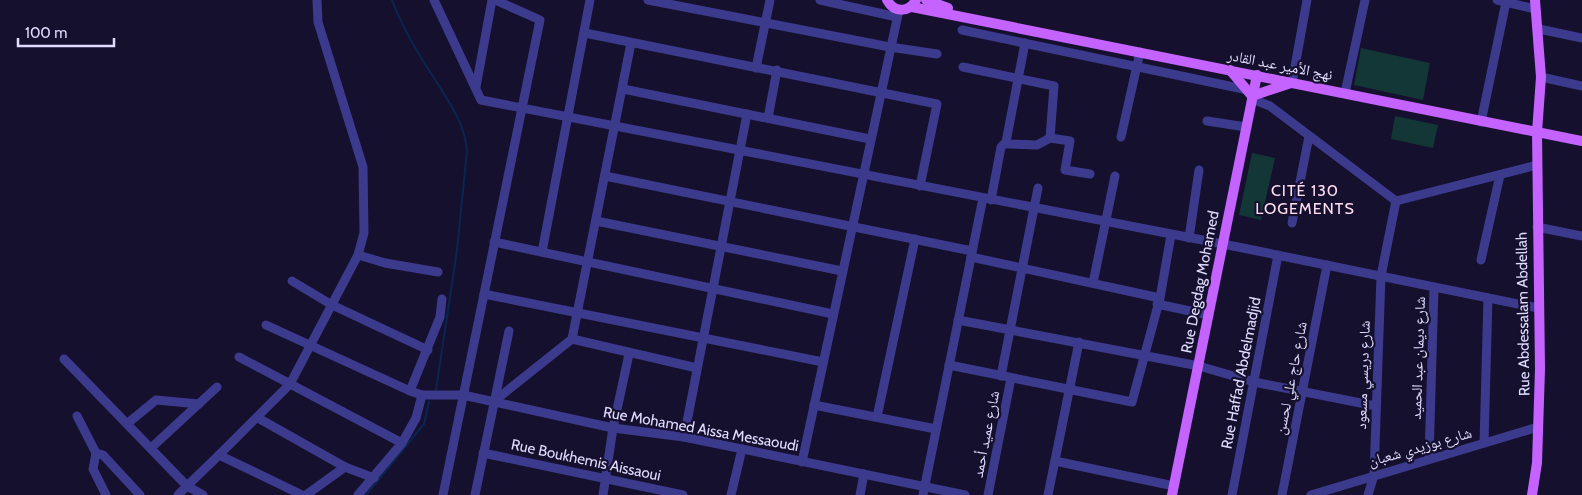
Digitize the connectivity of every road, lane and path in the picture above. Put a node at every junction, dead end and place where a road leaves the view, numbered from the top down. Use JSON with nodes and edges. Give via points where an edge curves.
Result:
{"nodes":[{"id":1,"x":317,"y":0,"type":"edge"},
{"id":2,"x":434,"y":0,"type":"edge"},
{"id":3,"x":493,"y":0,"type":"edge"},
{"id":4,"x":590,"y":0,"type":"edge"},
{"id":5,"x":648,"y":0,"type":"edge"},
{"id":6,"x":770,"y":0,"type":"edge"},
{"id":7,"x":820,"y":0,"type":"edge"},
{"id":8,"x":876,"y":0,"type":"edge"},
{"id":9,"x":926,"y":0,"type":"edge"},
{"id":10,"x":947,"y":0,"type":"edge"},
{"id":11,"x":1307,"y":0,"type":"edge"},
{"id":12,"x":1365,"y":0,"type":"edge"},
{"id":13,"x":1497,"y":0,"type":"edge"},
{"id":14,"x":888,"y":2,"type":"edge"},
{"id":15,"x":1506,"y":2,"type":"junction"},
{"id":16,"x":914,"y":3,"type":"edge"},
{"id":17,"x":1535,"y":4,"type":"edge"},
{"id":18,"x":957,"y":12,"type":"junction"},
{"id":19,"x":898,"y":13,"type":"junction"},
{"id":20,"x":972,"y":18,"type":"junction"},
{"id":21,"x":765,"y":24,"type":"junction"},
{"id":22,"x":1539,"y":29,"type":"junction"},
{"id":23,"x":962,"y":30,"type":"dead end"},
{"id":24,"x":586,"y":33,"type":"junction"},
{"id":25,"x":1582,"y":38,"type":"edge"},
{"id":26,"x":631,"y":42,"type":"junction"},
{"id":27,"x":1025,"y":43,"type":"junction"},
{"id":28,"x":890,"y":47,"type":"junction"},
{"id":29,"x":1140,"y":52,"type":"junction"},
{"id":30,"x":937,"y":54,"type":"dead end"},
{"id":31,"x":963,"y":67,"type":"dead end"},
{"id":32,"x":1137,"y":67,"type":"junction"},
{"id":33,"x":756,"y":68,"type":"junction"},
{"id":34,"x":777,"y":70,"type":"junction"},
{"id":35,"x":1230,"y":70,"type":"junction"},
{"id":36,"x":1257,"y":76,"type":"junction"},
{"id":37,"x":1542,"y":77,"type":"junction"},
{"id":38,"x":1018,"y":79,"type":"junction"},
{"id":39,"x":1292,"y":82,"type":"junction"},
{"id":40,"x":1582,"y":86,"type":"edge"},
{"id":41,"x":476,"y":87,"type":"junction"},
{"id":42,"x":623,"y":89,"type":"junction"},
{"id":43,"x":880,"y":93,"type":"junction"},
{"id":44,"x":1345,"y":93,"type":"junction"},
{"id":45,"x":1250,"y":95,"type":"junction"},
{"id":46,"x":521,"y":109,"type":"junction"},
{"id":47,"x":747,"y":114,"type":"junction"},
{"id":48,"x":768,"y":118,"type":"junction"},
{"id":49,"x":569,"y":119,"type":"junction"},
{"id":50,"x":1207,"y":121,"type":"dead end"},
{"id":51,"x":1481,"y":122,"type":"junction"},
{"id":52,"x":1246,"y":127,"type":"junction"},
{"id":53,"x":615,"y":128,"type":"junction"},
{"id":54,"x":1537,"y":132,"type":"junction"},
{"id":55,"x":1309,"y":136,"type":"junction"},
{"id":56,"x":1121,"y":137,"type":"dead end"},
{"id":57,"x":1050,"y":138,"type":"junction"},
{"id":58,"x":870,"y":139,"type":"junction"},
{"id":59,"x":1582,"y":141,"type":"edge"},
{"id":60,"x":1006,"y":142,"type":"junction"},
{"id":61,"x":739,"y":152,"type":"junction"},
{"id":62,"x":1537,"y":165,"type":"junction"},
{"id":63,"x":1199,"y":170,"type":"dead end"},
{"id":64,"x":1090,"y":174,"type":"dead end"},
{"id":65,"x":1500,"y":175,"type":"junction"},
{"id":66,"x":605,"y":176,"type":"junction"},
{"id":67,"x":862,"y":176,"type":"junction"},
{"id":68,"x":1115,"y":176,"type":"dead end"},
{"id":69,"x":920,"y":186,"type":"junction"},
{"id":70,"x":1038,"y":188,"type":"dead end"},
{"id":71,"x":987,"y":199,"type":"junction"},
{"id":72,"x":730,"y":200,"type":"junction"},
{"id":73,"x":1396,"y":201,"type":"junction"},
{"id":74,"x":1034,"y":208,"type":"junction"},
{"id":75,"x":596,"y":221,"type":"junction"},
{"id":76,"x":1106,"y":222,"type":"junction"},
{"id":77,"x":1292,"y":223,"type":"dead end"},
{"id":78,"x":851,"y":226,"type":"junction"},
{"id":79,"x":1537,"y":227,"type":"junction"},
{"id":80,"x":1172,"y":235,"type":"junction"},
{"id":81,"x":1582,"y":236,"type":"edge"},
{"id":82,"x":1189,"y":238,"type":"junction"},
{"id":83,"x":915,"y":239,"type":"junction"},
{"id":84,"x":494,"y":242,"type":"junction"},
{"id":85,"x":1223,"y":244,"type":"junction"},
{"id":86,"x":721,"y":247,"type":"junction"},
{"id":87,"x":542,"y":252,"type":"junction"},
{"id":88,"x":972,"y":254,"type":"junction"},
{"id":89,"x":1278,"y":255,"type":"junction"},
{"id":90,"x":358,"y":256,"type":"junction"},
{"id":91,"x":1481,"y":260,"type":"dead end"},
{"id":92,"x":588,"y":262,"type":"junction"},
{"id":93,"x":1327,"y":265,"type":"junction"},
{"id":94,"x":1022,"y":268,"type":"junction"},
{"id":95,"x":842,"y":270,"type":"junction"},
{"id":96,"x":438,"y":272,"type":"dead end"},
{"id":97,"x":1381,"y":276,"type":"junction"},
{"id":98,"x":292,"y":281,"type":"dead end"},
{"id":99,"x":1093,"y":283,"type":"junction"},
{"id":100,"x":1434,"y":287,"type":"junction"},
{"id":101,"x":712,"y":290,"type":"junction"},
{"id":102,"x":484,"y":294,"type":"junction"},
{"id":103,"x":1488,"y":298,"type":"junction"},
{"id":104,"x":442,"y":299,"type":"dead end"},
{"id":105,"x":1158,"y":301,"type":"junction"},
{"id":106,"x":332,"y":305,"type":"junction"},
{"id":107,"x":1538,"y":308,"type":"junction"},
{"id":108,"x":577,"y":313,"type":"junction"},
{"id":109,"x":833,"y":314,"type":"junction"},
{"id":110,"x":1209,"y":314,"type":"junction"},
{"id":111,"x":958,"y":320,"type":"junction"},
{"id":112,"x":266,"y":325,"type":"dead end"},
{"id":113,"x":1010,"y":329,"type":"junction"},
{"id":114,"x":509,"y":330,"type":"dead end"},
{"id":115,"x":703,"y":338,"type":"junction"},
{"id":116,"x":572,"y":339,"type":"junction"},
{"id":117,"x":1079,"y":342,"type":"junction"},
{"id":118,"x":311,"y":346,"type":"junction"},
{"id":119,"x":428,"y":350,"type":"junction"},
{"id":120,"x":629,"y":354,"type":"junction"},
{"id":121,"x":1144,"y":355,"type":"junction"},
{"id":122,"x":239,"y":357,"type":"dead end"},
{"id":123,"x":64,"y":359,"type":"dead end"},
{"id":124,"x":823,"y":362,"type":"junction"},
{"id":125,"x":949,"y":365,"type":"junction"},
{"id":126,"x":1198,"y":366,"type":"junction"},
{"id":127,"x":697,"y":368,"type":"junction"},
{"id":128,"x":1001,"y":376,"type":"junction"},
{"id":129,"x":1011,"y":378,"type":"junction"},
{"id":130,"x":1254,"y":382,"type":"junction"},
{"id":131,"x":290,"y":384,"type":"junction"},
{"id":132,"x":217,"y":387,"type":"dead end"},
{"id":133,"x":1068,"y":389,"type":"junction"},
{"id":134,"x":1303,"y":390,"type":"junction"},
{"id":135,"x":410,"y":391,"type":"junction"},
{"id":136,"x":422,"y":395,"type":"junction"},
{"id":137,"x":463,"y":395,"type":"junction"},
{"id":138,"x":493,"y":402,"type":"junction"},
{"id":139,"x":199,"y":404,"type":"junction"},
{"id":140,"x":814,"y":405,"type":"junction"},
{"id":141,"x":1376,"y":406,"type":"junction"},
{"id":142,"x":77,"y":416,"type":"dead end"},
{"id":143,"x":877,"y":417,"type":"junction"},
{"id":144,"x":258,"y":418,"type":"junction"},
{"id":145,"x":128,"y":423,"type":"junction"},
{"id":146,"x":1538,"y":427,"type":"junction"},
{"id":147,"x":613,"y":428,"type":"junction"},
{"id":148,"x":936,"y":429,"type":"junction"},
{"id":149,"x":684,"y":437,"type":"junction"},
{"id":150,"x":1484,"y":443,"type":"junction"},
{"id":151,"x":402,"y":444,"type":"junction"},
{"id":152,"x":151,"y":448,"type":"junction"},
{"id":153,"x":742,"y":449,"type":"junction"},
{"id":154,"x":96,"y":453,"type":"junction"},
{"id":155,"x":483,"y":453,"type":"junction"},
{"id":156,"x":219,"y":455,"type":"junction"},
{"id":157,"x":1429,"y":459,"type":"junction"},
{"id":158,"x":1055,"y":461,"type":"junction"},
{"id":159,"x":802,"y":462,"type":"junction"},
{"id":160,"x":345,"y":467,"type":"junction"},
{"id":161,"x":864,"y":474,"type":"junction"},
{"id":162,"x":1374,"y":475,"type":"junction"},
{"id":163,"x":374,"y":478,"type":"junction"},
{"id":164,"x":606,"y":479,"type":"junction"},
{"id":165,"x":187,"y":486,"type":"junction"},
{"id":166,"x":1173,"y":490,"type":"edge"},
{"id":167,"x":924,"y":491,"type":"edge"},
{"id":168,"x":667,"y":493,"type":"edge"},
{"id":169,"x":106,"y":495,"type":"edge"},
{"id":170,"x":140,"y":495,"type":"edge"},
{"id":171,"x":178,"y":495,"type":"edge"},
{"id":172,"x":203,"y":495,"type":"edge"},
{"id":173,"x":302,"y":495,"type":"edge"},
{"id":174,"x":306,"y":495,"type":"edge"},
{"id":175,"x":358,"y":495,"type":"edge"},
{"id":176,"x":442,"y":495,"type":"edge"},
{"id":177,"x":475,"y":495,"type":"edge"},
{"id":178,"x":603,"y":495,"type":"edge"},
{"id":179,"x":683,"y":495,"type":"edge"},
{"id":180,"x":731,"y":495,"type":"edge"},
{"id":181,"x":860,"y":495,"type":"edge"},
{"id":182,"x":965,"y":495,"type":"edge"},
{"id":183,"x":988,"y":495,"type":"edge"},
{"id":184,"x":1048,"y":495,"type":"edge"},
{"id":185,"x":1232,"y":495,"type":"edge"},
{"id":186,"x":1282,"y":495,"type":"edge"},
{"id":187,"x":1311,"y":495,"type":"edge"},
{"id":188,"x":1368,"y":495,"type":"edge"},
{"id":189,"x":1532,"y":495,"type":"edge"}],
"edges":[{"from":1,"to":90,"type":"street","via":[[318,22],[363,167],[364,233]]},
{"from":2,"to":41,"type":"street"},
{"from":3,"to":41,"type":"street"},
{"from":3,"to":46,"type":"street","via":[[540,20]]},
{"from":4,"to":24,"type":"street"},
{"from":5,"to":21,"type":"street"},
{"from":6,"to":21,"type":"street"},
{"from":7,"to":19,"type":"street"},
{"from":8,"to":14,"type":"main road"},
{"from":9,"to":18,"type":"main road","name":"نهج الأمير عبد القادر"},
{"from":10,"to":18,"type":"main road"},
{"from":11,"to":39,"type":"street"},
{"from":12,"to":44,"type":"street"},
{"from":13,"to":15,"type":"street"},
{"from":14,"to":19,"type":"main road"},
{"from":15,"to":17,"type":"street"},
{"from":15,"to":51,"type":"street"},
{"from":16,"to":19,"type":"main road"},
{"from":16,"to":20,"type":"main road","name":"نهج الأمير عبد القادر"},
{"from":17,"to":22,"type":"main road","name":"Rue Abdessalam Abdellah"},
{"from":18,"to":20,"type":"main road","name":"نهج الأمير عبد القادر"},
{"from":19,"to":28,"type":"street"},
{"from":20,"to":29,"type":"main road","name":"نهج الأمير عبد القادر"},
{"from":21,"to":28,"type":"street"},
{"from":21,"to":33,"type":"street"},
{"from":22,"to":25,"type":"street"},
{"from":22,"to":37,"type":"main road","name":"Rue Abdessalam Abdellah"},
{"from":23,"to":27,"type":"street"},
{"from":24,"to":26,"type":"street"},
{"from":24,"to":49,"type":"street"},
{"from":26,"to":33,"type":"street"},
{"from":26,"to":42,"type":"street"},
{"from":27,"to":32,"type":"street"},
{"from":27,"to":38,"type":"street"},
{"from":28,"to":30,"type":"street"},
{"from":28,"to":43,"type":"street"},
{"from":29,"to":32,"type":"street"},
{"from":29,"to":35,"type":"main road","name":"نهج الأمير عبد القادر"},
{"from":31,"to":38,"type":"street"},
{"from":32,"to":45,"type":"street"},
{"from":32,"to":56,"type":"street"},
{"from":33,"to":34,"type":"street"},
{"from":34,"to":43,"type":"street"},
{"from":34,"to":48,"type":"street"},
{"from":35,"to":36,"type":"main road","name":"نهج الأمير عبد القادر"},
{"from":35,"to":45,"type":"main road"},
{"from":36,"to":39,"type":"main road","name":"نهج الأمير عبد القادر"},
{"from":36,"to":45,"type":"main road","name":"Rue Degdag Mohamed"},
{"from":37,"to":40,"type":"street"},
{"from":37,"to":54,"type":"main road","name":"Rue Abdessalam Abdellah"},
{"from":38,"to":57,"type":"street","via":[[1054,86]]},
{"from":38,"to":60,"type":"street"},
{"from":39,"to":44,"type":"main road","name":"نهج الأمير عبد القادر"},
{"from":39,"to":45,"type":"main road"},
{"from":41,"to":46,"type":"street","via":[[481,100]]},
{"from":42,"to":47,"type":"street"},
{"from":42,"to":53,"type":"street"},
{"from":43,"to":58,"type":"street"},
{"from":43,"to":69,"type":"street","via":[[937,104]]},
{"from":44,"to":51,"type":"main road","name":"نهج الأمير عبد القادر"},
{"from":45,"to":52,"type":"main road","name":"Rue Degdag Mohamed"},
{"from":45,"to":55,"type":"street"},
{"from":46,"to":49,"type":"street"},
{"from":46,"to":84,"type":"street"},
{"from":47,"to":48,"type":"street"},
{"from":47,"to":61,"type":"street"},
{"from":48,"to":58,"type":"street"},
{"from":49,"to":53,"type":"street"},
{"from":49,"to":87,"type":"street"},
{"from":50,"to":52,"type":"street"},
{"from":51,"to":54,"type":"main road","name":"نهج الأمير عبد القادر"},
{"from":52,"to":85,"type":"main road","name":"Rue Degdag Mohamed"},
{"from":53,"to":61,"type":"street"},
{"from":53,"to":66,"type":"street"},
{"from":54,"to":59,"type":"main road","name":"نهج الأمير عبد القادر"},
{"from":54,"to":62,"type":"main road","name":"Rue Abdessalam Abdellah"},
{"from":55,"to":73,"type":"street"},
{"from":55,"to":77,"type":"street"},
{"from":57,"to":60,"type":"street","via":[[1037,146]]},
{"from":57,"to":64,"type":"street","via":[[1070,141],[1065,170]]},
{"from":58,"to":67,"type":"street"},
{"from":60,"to":71,"type":"street","via":[[1001,147]]},
{"from":61,"to":67,"type":"street"},
{"from":61,"to":72,"type":"street"},
{"from":62,"to":65,"type":"street"},
{"from":62,"to":79,"type":"main road","name":"Rue Abdessalam Abdellah"},
{"from":63,"to":82,"type":"street"},
{"from":65,"to":73,"type":"street"},
{"from":65,"to":91,"type":"street"},
{"from":66,"to":72,"type":"street"},
{"from":66,"to":75,"type":"street"},
{"from":67,"to":69,"type":"street"},
{"from":67,"to":78,"type":"street"},
{"from":68,"to":76,"type":"street"},
{"from":69,"to":71,"type":"street"},
{"from":70,"to":74,"type":"street"},
{"from":71,"to":74,"type":"street"},
{"from":71,"to":88,"type":"street"},
{"from":72,"to":78,"type":"street"},
{"from":72,"to":86,"type":"street"},
{"from":73,"to":97,"type":"street","name":"شارع دريسي مسعود"},
{"from":74,"to":76,"type":"street"},
{"from":74,"to":94,"type":"street"},
{"from":75,"to":86,"type":"street"},
{"from":75,"to":92,"type":"street"},
{"from":76,"to":80,"type":"street"},
{"from":76,"to":99,"type":"street"},
{"from":78,"to":83,"type":"street"},
{"from":78,"to":95,"type":"street"},
{"from":79,"to":81,"type":"street"},
{"from":79,"to":107,"type":"main road","name":"Rue Abdessalam Abdellah"},
{"from":80,"to":82,"type":"street"},
{"from":80,"to":105,"type":"street"},
{"from":82,"to":85,"type":"street"},
{"from":83,"to":88,"type":"street"},
{"from":83,"to":143,"type":"street"},
{"from":84,"to":87,"type":"street"},
{"from":84,"to":102,"type":"street"},
{"from":85,"to":89,"type":"street"},
{"from":85,"to":110,"type":"main road","name":"Rue Degdag Mohamed"},
{"from":86,"to":95,"type":"street"},
{"from":86,"to":101,"type":"street"},
{"from":87,"to":92,"type":"street"},
{"from":88,"to":94,"type":"street"},
{"from":88,"to":111,"type":"street"},
{"from":89,"to":93,"type":"street"},
{"from":89,"to":130,"type":"street","name":"Rue Haffad Abdelmadjid"},
{"from":90,"to":96,"type":"street"},
{"from":90,"to":106,"type":"street"},
{"from":92,"to":101,"type":"street"},
{"from":92,"to":108,"type":"street"},
{"from":93,"to":97,"type":"street"},
{"from":93,"to":134,"type":"street","name":"شارع حاج علي لحسن"},
{"from":94,"to":99,"type":"street"},
{"from":94,"to":113,"type":"street"},
{"from":95,"to":109,"type":"street"},
{"from":97,"to":100,"type":"street"},
{"from":97,"to":141,"type":"street","name":"شارع دريسي مسعود"},
{"from":98,"to":106,"type":"street"},
{"from":99,"to":105,"type":"street"},
{"from":100,"to":103,"type":"street"},
{"from":100,"to":157,"type":"street","name":"شارع ديمان عبد الحميد"},
{"from":101,"to":109,"type":"street"},
{"from":101,"to":115,"type":"street"},
{"from":102,"to":108,"type":"street"},
{"from":102,"to":137,"type":"street"},
{"from":103,"to":107,"type":"street"},
{"from":103,"to":150,"type":"street"},
{"from":104,"to":119,"type":"street","via":[[440,317]]},
{"from":105,"to":110,"type":"street"},
{"from":105,"to":121,"type":"street"},
{"from":106,"to":118,"type":"street"},
{"from":106,"to":119,"type":"street"},
{"from":107,"to":146,"type":"main road","name":"Rue Abdessalam Abdellah"},
{"from":108,"to":115,"type":"street"},
{"from":108,"to":116,"type":"street"},
{"from":109,"to":124,"type":"street"},
{"from":110,"to":126,"type":"main road","name":"Rue Degdag Mohamed"},
{"from":111,"to":113,"type":"street"},
{"from":111,"to":125,"type":"street"},
{"from":112,"to":118,"type":"street","name":"Rue Mohamed Aissa Messaoudi"},
{"from":113,"to":117,"type":"street"},
{"from":113,"to":128,"type":"street"},
{"from":114,"to":138,"type":"street"},
{"from":115,"to":124,"type":"street"},
{"from":115,"to":127,"type":"street"},
{"from":116,"to":120,"type":"street"},
{"from":116,"to":138,"type":"street"},
{"from":117,"to":121,"type":"street"},
{"from":117,"to":133,"type":"street"},
{"from":118,"to":131,"type":"street"},
{"from":118,"to":135,"type":"street","name":"Rue Mohamed Aissa Messaoudi"},
{"from":119,"to":135,"type":"street"},
{"from":120,"to":127,"type":"street"},
{"from":120,"to":147,"type":"street"},
{"from":121,"to":126,"type":"street"},
{"from":121,"to":133,"type":"street","via":[[1132,402]]},
{"from":122,"to":131,"type":"street"},
{"from":123,"to":145,"type":"street"},
{"from":124,"to":140,"type":"street"},
{"from":125,"to":128,"type":"street"},
{"from":125,"to":148,"type":"street"},
{"from":126,"to":130,"type":"street"},
{"from":126,"to":166,"type":"main road","name":"Rue Degdag Mohamed"},
{"from":127,"to":149,"type":"street"},
{"from":128,"to":129,"type":"street"},
{"from":129,"to":133,"type":"street"},
{"from":129,"to":183,"type":"street","name":"شارع عميد أحمد"},
{"from":130,"to":134,"type":"street"},
{"from":130,"to":185,"type":"street","name":"Rue Haffad Abdelmadjid"},
{"from":131,"to":144,"type":"street"},
{"from":131,"to":151,"type":"street"},
{"from":132,"to":139,"type":"street"},
{"from":133,"to":158,"type":"street"},
{"from":134,"to":141,"type":"street"},
{"from":134,"to":186,"type":"street","name":"شارع حاج علي لحسن"},
{"from":135,"to":136,"type":"street","name":"Rue Mohamed Aissa Messaoudi"},
{"from":136,"to":137,"type":"street","name":"Rue Mohamed Aissa Messaoudi"},
{"from":136,"to":151,"type":"street","via":[[416,418]]},
{"from":137,"to":138,"type":"street","name":"Rue Mohamed Aissa Messaoudi"},
{"from":137,"to":176,"type":"street"},
{"from":138,"to":147,"type":"street","name":"Rue Mohamed Aissa Messaoudi"},
{"from":138,"to":155,"type":"street"},
{"from":139,"to":145,"type":"street","via":[[156,400]]},
{"from":139,"to":152,"type":"street"},
{"from":140,"to":143,"type":"street"},
{"from":140,"to":159,"type":"street"},
{"from":141,"to":162,"type":"street","name":"شارع دريسي مسعود"},
{"from":142,"to":154,"type":"street"},
{"from":143,"to":148,"type":"street"},
{"from":144,"to":156,"type":"street"},
{"from":144,"to":160,"type":"street"},
{"from":145,"to":152,"type":"street"},
{"from":146,"to":150,"type":"street","name":"شارع بوزيدي شعبان"},
{"from":146,"to":189,"type":"main road","name":"Rue Abdessalam Abdellah"},
{"from":147,"to":149,"type":"street","name":"Rue Mohamed Aissa Messaoudi"},
{"from":147,"to":164,"type":"street"},
{"from":148,"to":167,"type":"street"},
{"from":149,"to":153,"type":"street","name":"Rue Mohamed Aissa Messaoudi"},
{"from":150,"to":157,"type":"street","name":"شارع بوزيدي شعبان"},
{"from":151,"to":163,"type":"street"},
{"from":152,"to":165,"type":"street"},
{"from":153,"to":159,"type":"street","name":"Rue Mohamed Aissa Messaoudi"},
{"from":153,"to":180,"type":"street"},
{"from":154,"to":169,"type":"street","via":[[93,469]]},
{"from":154,"to":170,"type":"street","via":[[103,455]]},
{"from":155,"to":164,"type":"street","name":"Rue Boukhemis Aissaoui"},
{"from":155,"to":177,"type":"street"},
{"from":156,"to":165,"type":"street"},
{"from":156,"to":173,"type":"street"},
{"from":157,"to":162,"type":"street","name":"شارع بوزيدي شعبان"},
{"from":158,"to":166,"type":"street"},
{"from":158,"to":184,"type":"street"},
{"from":159,"to":161,"type":"street","name":"Rue Mohamed Aissa Messaoudi"},
{"from":160,"to":163,"type":"street"},
{"from":160,"to":174,"type":"street"},
{"from":161,"to":167,"type":"street","name":"Rue Mohamed Aissa Messaoudi"},
{"from":161,"to":181,"type":"street"},
{"from":162,"to":187,"type":"street","name":"شارع بوزيدي شعبان"},
{"from":162,"to":188,"type":"street","name":"شارع دريسي مسعود"},
{"from":163,"to":175,"type":"street"},
{"from":164,"to":168,"type":"street","name":"Rue Boukhemis Aissaoui"},
{"from":164,"to":178,"type":"street"},
{"from":165,"to":171,"type":"street"},
{"from":165,"to":172,"type":"street"},
{"from":167,"to":182,"type":"street","name":"Rue Mohamed Aissa Messaoudi"},
{"from":168,"to":179,"type":"street","name":"Rue Boukhemis Aissaoui"}]}
